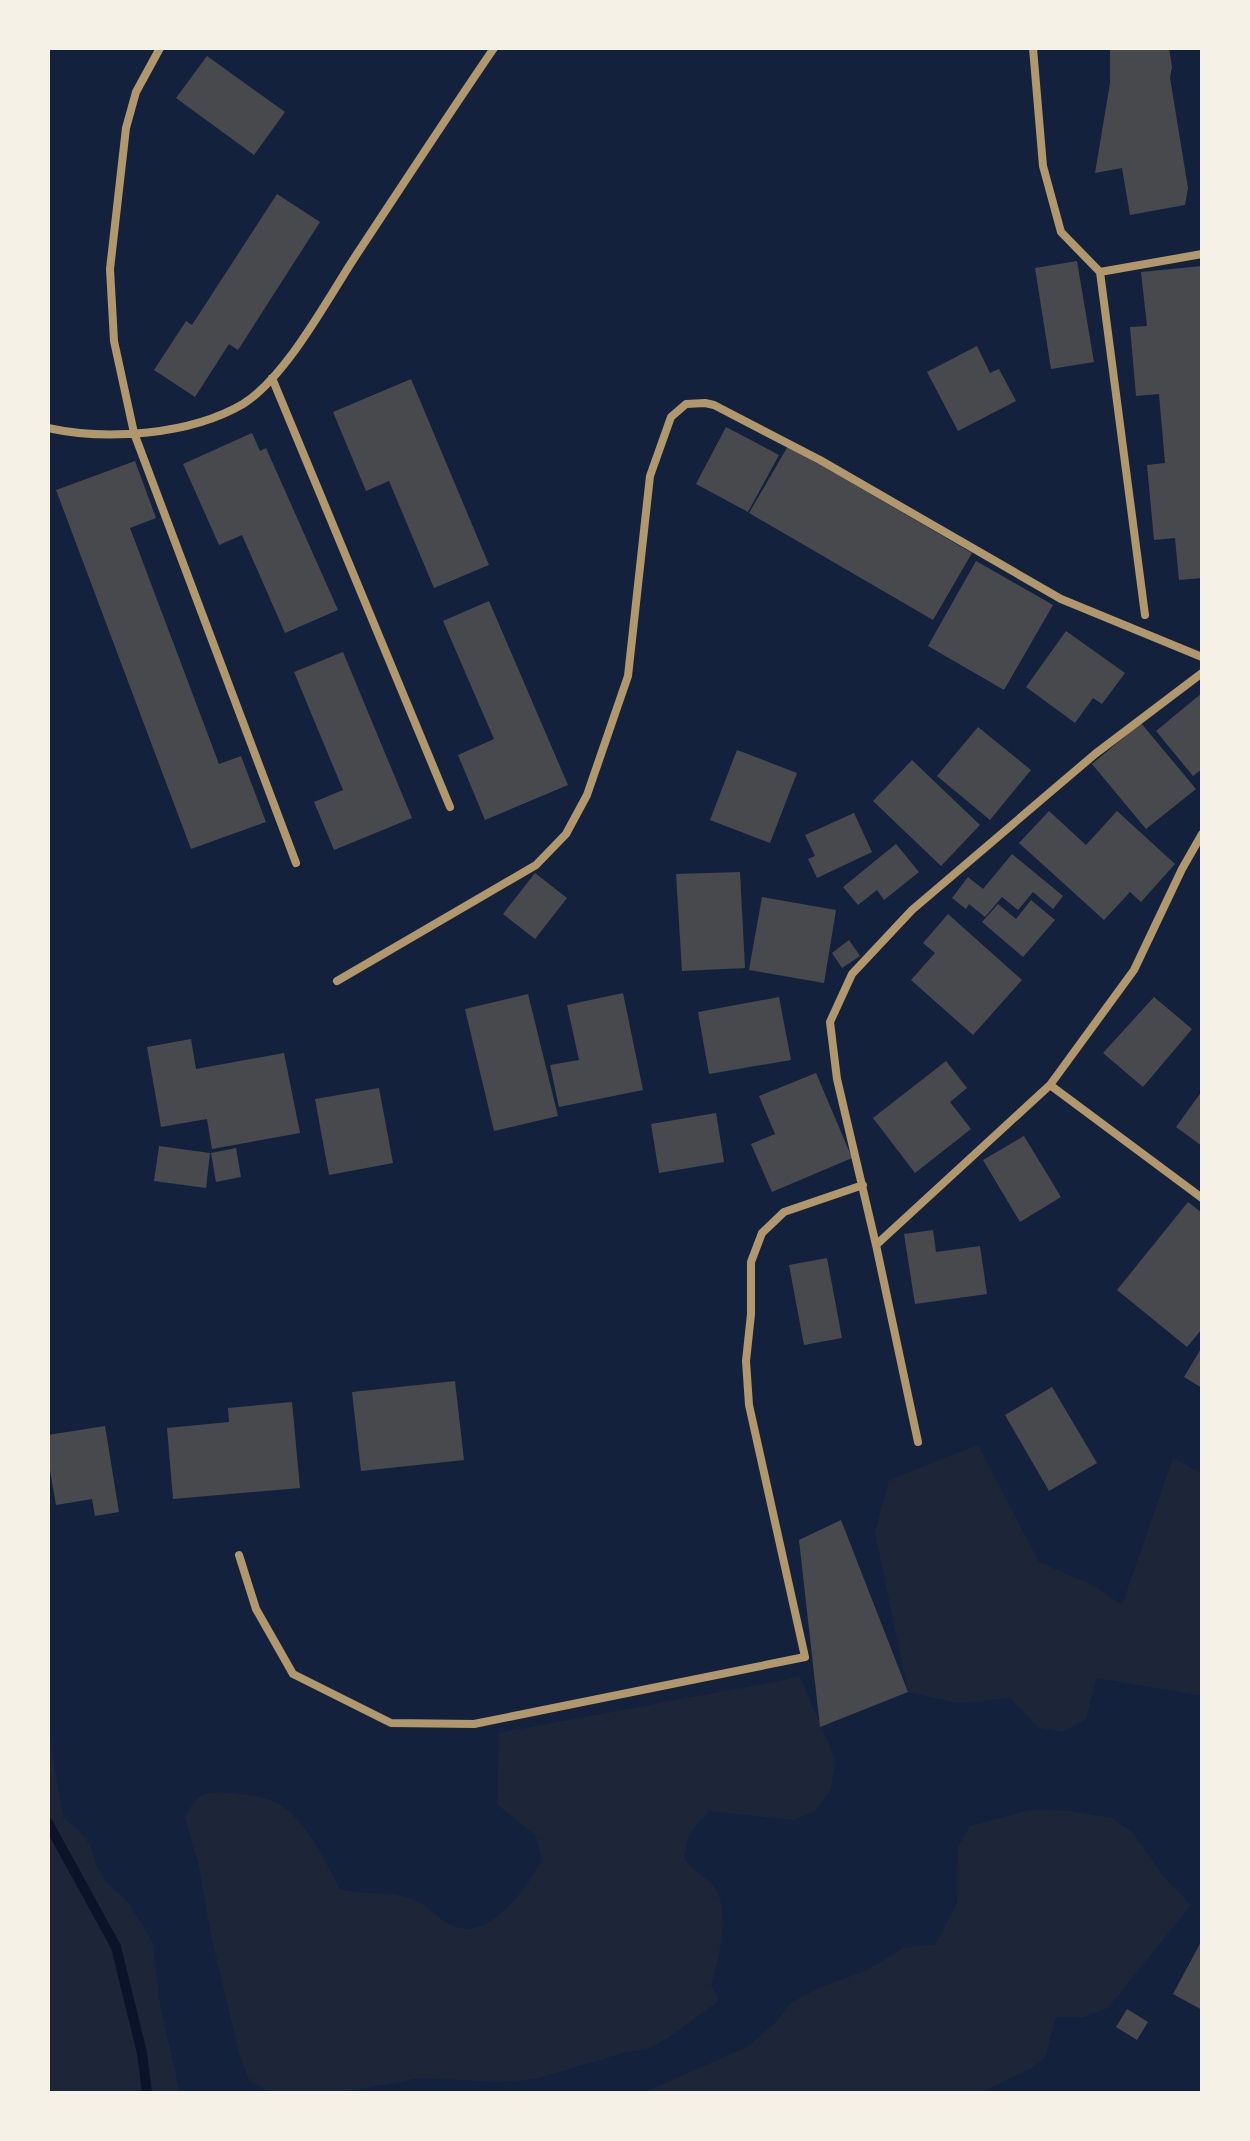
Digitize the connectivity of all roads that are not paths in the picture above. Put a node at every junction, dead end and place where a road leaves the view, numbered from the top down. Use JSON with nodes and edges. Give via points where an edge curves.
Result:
{"nodes":[{"id":1,"x":160,"y":48,"type":"edge"},
{"id":2,"x":494,"y":48,"type":"edge"},
{"id":3,"x":1033,"y":48,"type":"edge"},
{"id":4,"x":1202,"y":254,"type":"edge"},
{"id":5,"x":1100,"y":272,"type":"junction"},
{"id":6,"x":272,"y":378,"type":"junction"},
{"id":7,"x":48,"y":428,"type":"edge"},
{"id":8,"x":134,"y":433,"type":"junction"},
{"id":9,"x":1145,"y":615,"type":"dead end"},
{"id":10,"x":1202,"y":657,"type":"edge"},
{"id":11,"x":1202,"y":673,"type":"edge"},
{"id":12,"x":450,"y":807,"type":"dead end"},
{"id":13,"x":1202,"y":834,"type":"edge"},
{"id":14,"x":296,"y":863,"type":"dead end"},
{"id":15,"x":337,"y":981,"type":"dead end"},
{"id":16,"x":1050,"y":1085,"type":"junction"},
{"id":17,"x":863,"y":1185,"type":"junction"},
{"id":18,"x":1202,"y":1198,"type":"edge"},
{"id":19,"x":876,"y":1245,"type":"junction"},
{"id":20,"x":918,"y":1442,"type":"dead end"},
{"id":21,"x":239,"y":1555,"type":"dead end"}],
"edges":[{"from":1,"to":8,"type":"street","via":[[136,92],[126,128],[110,269],[114,341]]},
{"from":2,"to":6,"type":"street"},
{"from":3,"to":5,"type":"street","via":[[1043,166],[1061,232]]},
{"from":4,"to":5,"type":"street"},
{"from":5,"to":9,"type":"street"},
{"from":6,"to":8,"type":"street","via":[[245,402],[214,418]]},
{"from":6,"to":12,"type":"street"},
{"from":7,"to":8,"type":"street"},
{"from":8,"to":14,"type":"street"},
{"from":10,"to":15,"type":"street","via":[[1061,599],[714,405],[686,404],[671,417],[650,476],[628,676],[587,795],[566,834],[536,865]]},
{"from":11,"to":17,"type":"street","via":[[1095,754],[923,900],[852,974],[830,1022],[837,1079]]},
{"from":13,"to":16,"type":"street","via":[[1134,970]]},
{"from":16,"to":18,"type":"street"},
{"from":16,"to":19,"type":"street"},
{"from":17,"to":19,"type":"street"},
{"from":17,"to":21,"type":"street","via":[[784,1212],[762,1233],[751,1262],[746,1382],[805,1657],[474,1724],[391,1723],[293,1674],[256,1609]]},
{"from":19,"to":20,"type":"street"}]}
